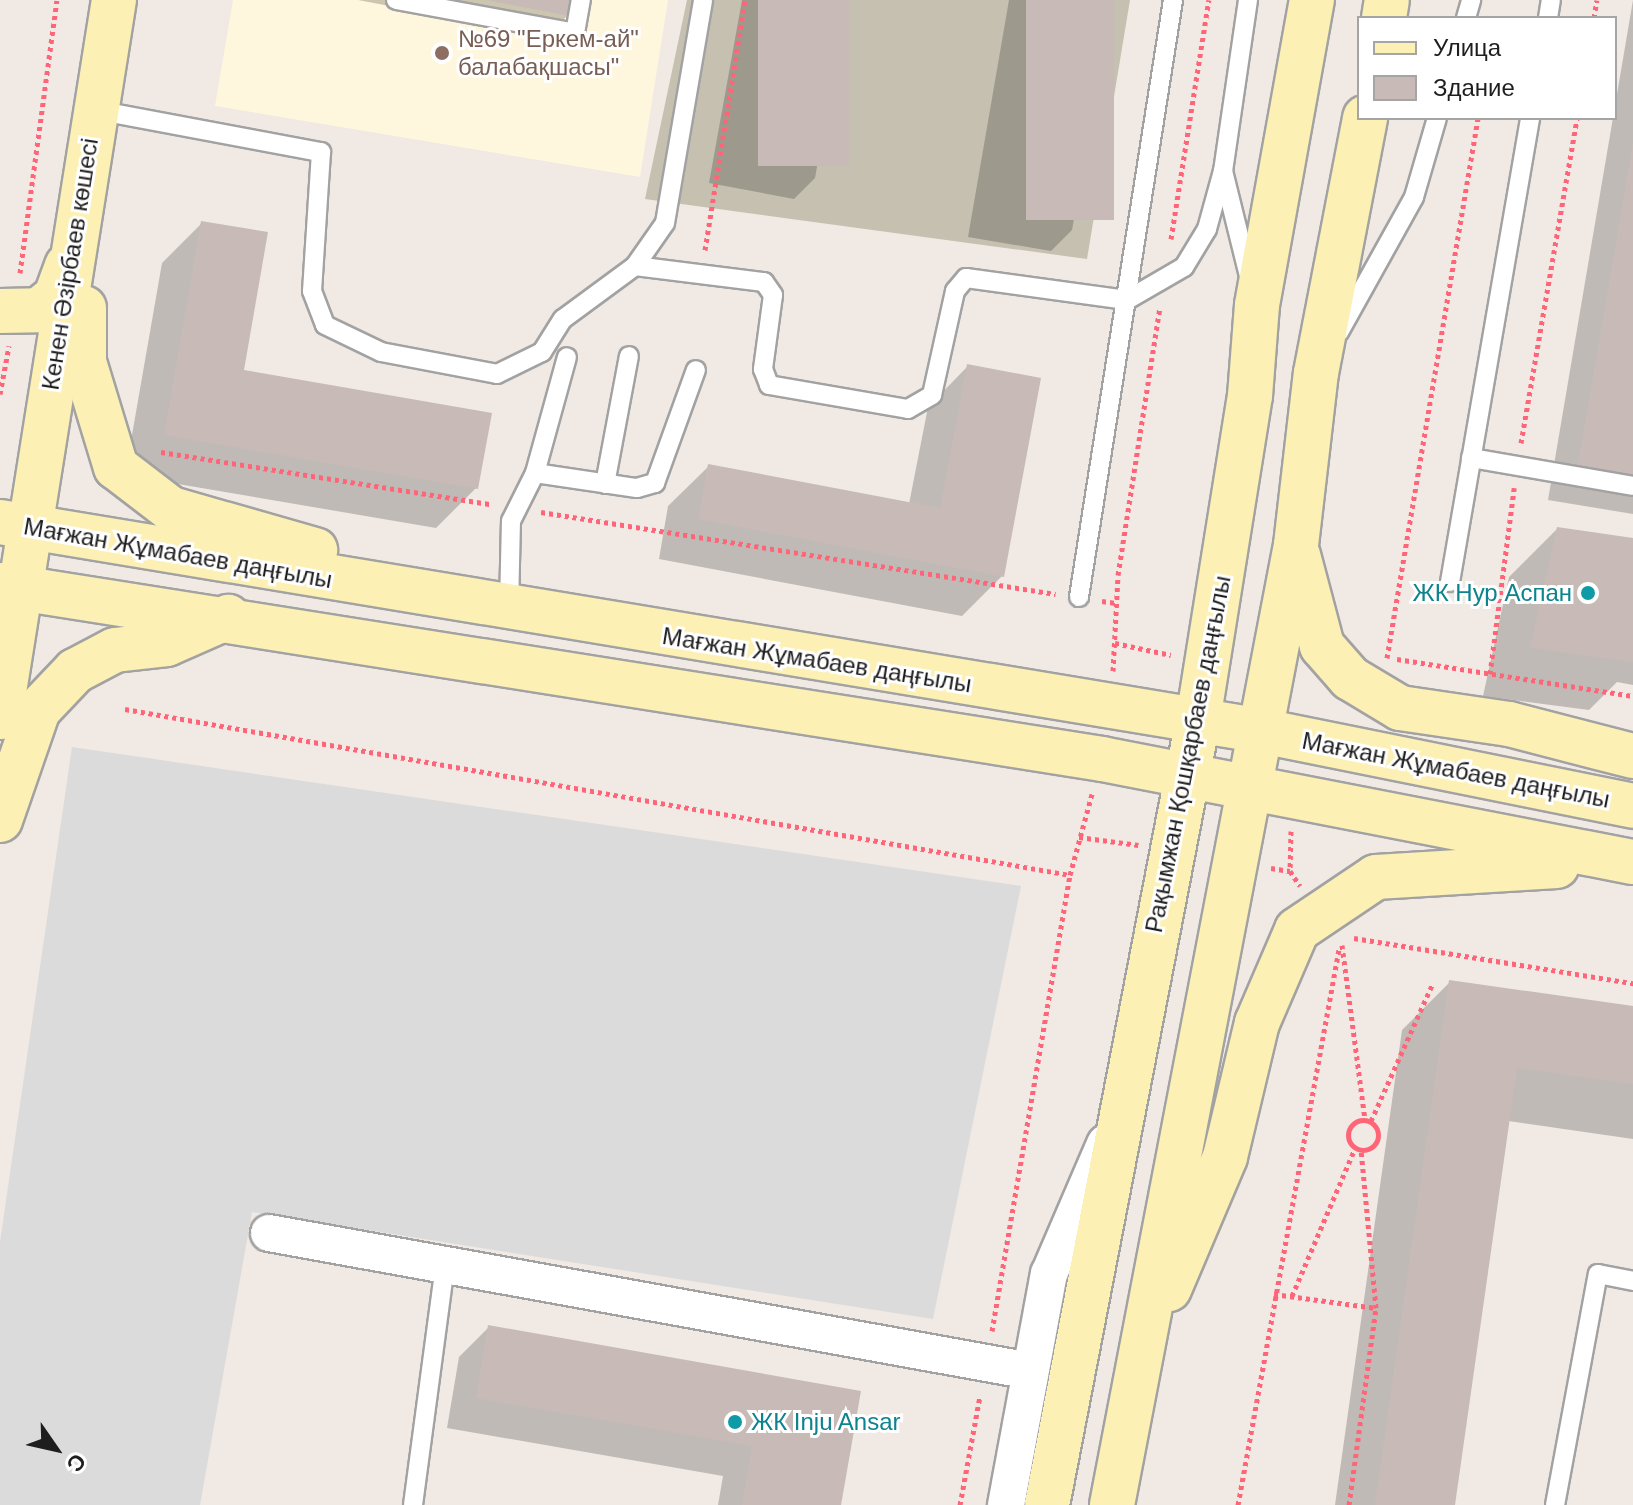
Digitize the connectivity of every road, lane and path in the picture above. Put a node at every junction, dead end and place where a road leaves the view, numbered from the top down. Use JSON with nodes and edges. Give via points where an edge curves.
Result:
{"nodes":[{"id":1,"x":57,"y":0,"type":"edge"},
{"id":2,"x":114,"y":0,"type":"edge"},
{"id":3,"x":396,"y":0,"type":"edge"},
{"id":4,"x":581,"y":0,"type":"edge"},
{"id":5,"x":703,"y":0,"type":"edge"},
{"id":6,"x":745,"y":0,"type":"edge"},
{"id":7,"x":1173,"y":0,"type":"edge"},
{"id":8,"x":1209,"y":0,"type":"edge"},
{"id":9,"x":1248,"y":0,"type":"edge"},
{"id":10,"x":1312,"y":0,"type":"edge"},
{"id":11,"x":94,"y":109,"type":"junction"},
{"id":12,"x":1365,"y":120,"type":"edge"},
{"id":13,"x":1436,"y":120,"type":"edge"},
{"id":14,"x":1478,"y":120,"type":"edge"},
{"id":15,"x":1530,"y":120,"type":"edge"},
{"id":16,"x":1577,"y":120,"type":"edge"},
{"id":17,"x":86,"y":171,"type":"junction"},
{"id":18,"x":1223,"y":171,"type":"junction"},
{"id":19,"x":73,"y":252,"type":"junction"},
{"id":20,"x":635,"y":266,"type":"junction"},
{"id":21,"x":702,"y":270,"type":"junction"},
{"id":22,"x":1164,"y":283,"type":"junction"},
{"id":23,"x":1127,"y":300,"type":"junction"},
{"id":24,"x":1257,"y":305,"type":"junction"},
{"id":25,"x":8,"y":312,"type":"edge"},
{"id":26,"x":629,"y":356,"type":"dead end"},
{"id":27,"x":567,"y":357,"type":"dead end"},
{"id":28,"x":696,"y":370,"type":"dead end"},
{"id":29,"x":1316,"y":373,"type":"junction"},
{"id":30,"x":0,"y":394,"type":"edge"},
{"id":31,"x":146,"y":450,"type":"dead end"},
{"id":32,"x":1471,"y":458,"type":"junction"},
{"id":33,"x":1517,"y":466,"type":"junction"},
{"id":34,"x":535,"y":473,"type":"junction"},
{"id":35,"x":605,"y":484,"type":"junction"},
{"id":36,"x":1633,"y":486,"type":"edge"},
{"id":37,"x":517,"y":508,"type":"junction"},
{"id":38,"x":14,"y":525,"type":"edge"},
{"id":39,"x":1296,"y":545,"type":"junction"},
{"id":40,"x":1450,"y":582,"type":"dead end"},
{"id":41,"x":10,"y":586,"type":"edge"},
{"id":42,"x":1079,"y":597,"type":"junction"},
{"id":43,"x":1116,"y":603,"type":"junction"},
{"id":44,"x":493,"y":606,"type":"junction"},
{"id":45,"x":228,"y":617,"type":"junction"},
{"id":46,"x":1115,"y":643,"type":"junction"},
{"id":47,"x":1388,"y":658,"type":"junction"},
{"id":48,"x":1207,"y":663,"type":"junction"},
{"id":49,"x":1490,"y":674,"type":"junction"},
{"id":50,"x":1350,"y":678,"type":"junction"},
{"id":51,"x":1633,"y":696,"type":"edge"},
{"id":52,"x":1111,"y":708,"type":"junction"},
{"id":53,"x":125,"y":709,"type":"dead end"},
{"id":54,"x":0,"y":717,"type":"edge"},
{"id":55,"x":1198,"y":720,"type":"junction"},
{"id":56,"x":1509,"y":724,"type":"junction"},
{"id":57,"x":1257,"y":730,"type":"junction"},
{"id":58,"x":1633,"y":738,"type":"edge"},
{"id":59,"x":1337,"y":746,"type":"junction"},
{"id":60,"x":1633,"y":756,"type":"edge"},
{"id":61,"x":1102,"y":759,"type":"junction"},
{"id":62,"x":1187,"y":774,"type":"junction"},
{"id":63,"x":1245,"y":787,"type":"junction"},
{"id":64,"x":1306,"y":801,"type":"junction"},
{"id":65,"x":1633,"y":806,"type":"edge"},
{"id":66,"x":0,"y":820,"type":"edge"},
{"id":67,"x":1079,"y":837,"type":"junction"},
{"id":68,"x":1171,"y":849,"type":"junction"},
{"id":69,"x":1633,"y":862,"type":"edge"},
{"id":70,"x":1070,"y":875,"type":"junction"},
{"id":71,"x":1330,"y":925,"type":"junction"},
{"id":72,"x":1633,"y":983,"type":"edge"},
{"id":73,"x":1432,"y":985,"type":"dead end"},
{"id":74,"x":1117,"y":1117,"type":"junction"},
{"id":75,"x":1368,"y":1120,"type":"junction"},
{"id":76,"x":1358,"y":1149,"type":"junction"},
{"id":77,"x":269,"y":1233,"type":"dead end"},
{"id":78,"x":445,"y":1265,"type":"junction"},
{"id":79,"x":1633,"y":1281,"type":"edge"},
{"id":80,"x":1274,"y":1294,"type":"junction"},
{"id":81,"x":1292,"y":1296,"type":"junction"},
{"id":82,"x":1376,"y":1308,"type":"junction"},
{"id":83,"x":986,"y":1363,"type":"junction"},
{"id":84,"x":1137,"y":1365,"type":"junction"},
{"id":85,"x":1031,"y":1371,"type":"junction"},
{"id":86,"x":1116,"y":1493,"type":"edge"},
{"id":87,"x":413,"y":1505,"type":"edge"},
{"id":88,"x":960,"y":1505,"type":"edge"},
{"id":89,"x":1006,"y":1505,"type":"edge"},
{"id":90,"x":1047,"y":1505,"type":"edge"},
{"id":91,"x":1238,"y":1505,"type":"edge"},
{"id":92,"x":1349,"y":1505,"type":"edge"},
{"id":93,"x":1555,"y":1505,"type":"edge"}],
"edges":[{"from":1,"to":25,"type":"path"},
{"from":2,"to":11,"type":"main road","name":"Кенен Әзірбаев көшесі"},
{"from":3,"to":4,"type":"lane","via":[[575,33]]},
{"from":5,"to":20,"type":"lane","via":[[665,223]]},
{"from":6,"to":21,"type":"path"},
{"from":7,"to":23,"type":"lane"},
{"from":8,"to":22,"type":"path"},
{"from":9,"to":18,"type":"lane"},
{"from":10,"to":24,"type":"main road","name":"Рақымжан Қошқарбаев даңғылы"},
{"from":11,"to":17,"type":"main road","name":"Кенен Әзірбаев көшесі"},
{"from":11,"to":20,"type":"lane","via":[[321,152],[312,291],[325,325],[381,352],[497,374],[542,352],[563,319]]},
{"from":12,"to":29,"type":"main road"},
{"from":13,"to":29,"type":"lane","via":[[1414,197]]},
{"from":14,"to":47,"type":"path"},
{"from":15,"to":32,"type":"lane"},
{"from":16,"to":33,"type":"path"},
{"from":17,"to":19,"type":"main road","name":"Кенен Әзірбаев көшесі"},
{"from":17,"to":44,"type":"main road","via":[[84,362],[116,467],[171,509]]},
{"from":18,"to":22,"type":"lane","via":[[1207,229],[1184,267]]},
{"from":18,"to":24,"type":"lane"},
{"from":19,"to":25,"type":"main road","via":[[56,296],[39,310]]},
{"from":19,"to":38,"type":"main road","name":"Кенен Әзірбаев көшесі"},
{"from":20,"to":21,"type":"lane"},
{"from":21,"to":23,"type":"lane","via":[[764,282],[773,295],[763,369],[769,385],[908,409],[932,395],[955,291],[966,278]]},
{"from":22,"to":23,"type":"lane"},
{"from":22,"to":43,"type":"path"},
{"from":23,"to":42,"type":"lane"},
{"from":24,"to":48,"type":"main road","name":"Рақымжан Қошқарбаев даңғылы","via":[[1250,396]]},
{"from":25,"to":30,"type":"path"},
{"from":26,"to":35,"type":"lane"},
{"from":27,"to":34,"type":"lane"},
{"from":28,"to":35,"type":"lane","via":[[655,483]]},
{"from":29,"to":39,"type":"main road"},
{"from":31,"to":37,"type":"path"},
{"from":32,"to":33,"type":"lane"},
{"from":32,"to":40,"type":"lane"},
{"from":33,"to":36,"type":"lane"},
{"from":33,"to":49,"type":"path"},
{"from":34,"to":35,"type":"lane"},
{"from":34,"to":37,"type":"lane"},
{"from":37,"to":42,"type":"path"},
{"from":37,"to":44,"type":"lane"},
{"from":38,"to":41,"type":"main road","name":"Кенен Әзірбаев көшесі"},
{"from":38,"to":44,"type":"main road","name":"Мағжан Жұмабаев даңғылы"},
{"from":39,"to":50,"type":"main road","via":[[1322,646]]},
{"from":39,"to":57,"type":"main road"},
{"from":41,"to":45,"type":"main road"},
{"from":41,"to":54,"type":"main road"},
{"from":42,"to":43,"type":"path"},
{"from":43,"to":46,"type":"path"},
{"from":44,"to":52,"type":"main road","name":"Мағжан Жұмабаев даңғылы"},
{"from":45,"to":61,"type":"main road"},
{"from":45,"to":66,"type":"main road","via":[[167,644],[115,650],[75,671],[38,710]]},
{"from":46,"to":48,"type":"path"},
{"from":46,"to":52,"type":"path"},
{"from":47,"to":49,"type":"path"},
{"from":47,"to":50,"type":"path"},
{"from":48,"to":55,"type":"main road","name":"Рақымжан Қошқарбаев даңғылы"},
{"from":49,"to":51,"type":"path"},
{"from":50,"to":56,"type":"main road","via":[[1400,708]]},
{"from":52,"to":55,"type":"main road","name":"Мағжан Жұмабаев даңғылы"},
{"from":53,"to":70,"type":"path"},
{"from":55,"to":57,"type":"main road","name":"Мағжан Жұмабаев даңғылы"},
{"from":55,"to":62,"type":"main road","name":"Рақымжан Қошқарбаев даңғылы"},
{"from":56,"to":58,"type":"lane"},
{"from":56,"to":60,"type":"main road"},
{"from":57,"to":59,"type":"main road","name":"Мағжан Жұмабаев даңғылы"},
{"from":57,"to":63,"type":"main road"},
{"from":59,"to":64,"type":"main road"},
{"from":59,"to":65,"type":"main road","name":"Мағжан Жұмабаев даңғылы"},
{"from":61,"to":62,"type":"main road"},
{"from":61,"to":67,"type":"path"},
{"from":62,"to":63,"type":"main road"},
{"from":62,"to":68,"type":"main road","name":"Рақымжан Қошқарбаев даңғылы"},
{"from":63,"to":64,"type":"main road"},
{"from":63,"to":84,"type":"main road"},
{"from":64,"to":69,"type":"main road"},
{"from":64,"to":71,"type":"path","via":[[1290,871]]},
{"from":67,"to":68,"type":"path"},
{"from":67,"to":70,"type":"path"},
{"from":68,"to":74,"type":"main road","name":"Рақымжан Қошқарбаев даңғылы"},
{"from":69,"to":71,"type":"main road","via":[[1376,877]]},
{"from":70,"to":83,"type":"path"},
{"from":71,"to":72,"type":"path"},
{"from":71,"to":75,"type":"path"},
{"from":71,"to":80,"type":"path"},
{"from":71,"to":84,"type":"main road","via":[[1297,930],[1257,1023],[1225,1157]]},
{"from":73,"to":75,"type":"path"},
{"from":74,"to":85,"type":"street","via":[[1049,1274]]},
{"from":74,"to":90,"type":"main road","name":"Рақымжан Қошқарбаев даңғылы"},
{"from":75,"to":76,"type":"path","via":[[1378,1140]]},
{"from":75,"to":76,"type":"path","via":[[1348,1129]]},
{"from":76,"to":81,"type":"path"},
{"from":76,"to":82,"type":"path"},
{"from":77,"to":78,"type":"street"},
{"from":78,"to":83,"type":"street"},
{"from":78,"to":87,"type":"lane"},
{"from":79,"to":93,"type":"lane","via":[[1598,1274]]},
{"from":80,"to":81,"type":"path"},
{"from":80,"to":91,"type":"path"},
{"from":81,"to":82,"type":"path"},
{"from":82,"to":92,"type":"path"},
{"from":83,"to":85,"type":"street"},
{"from":83,"to":88,"type":"path"},
{"from":84,"to":86,"type":"main road"},
{"from":85,"to":89,"type":"street"}]}
